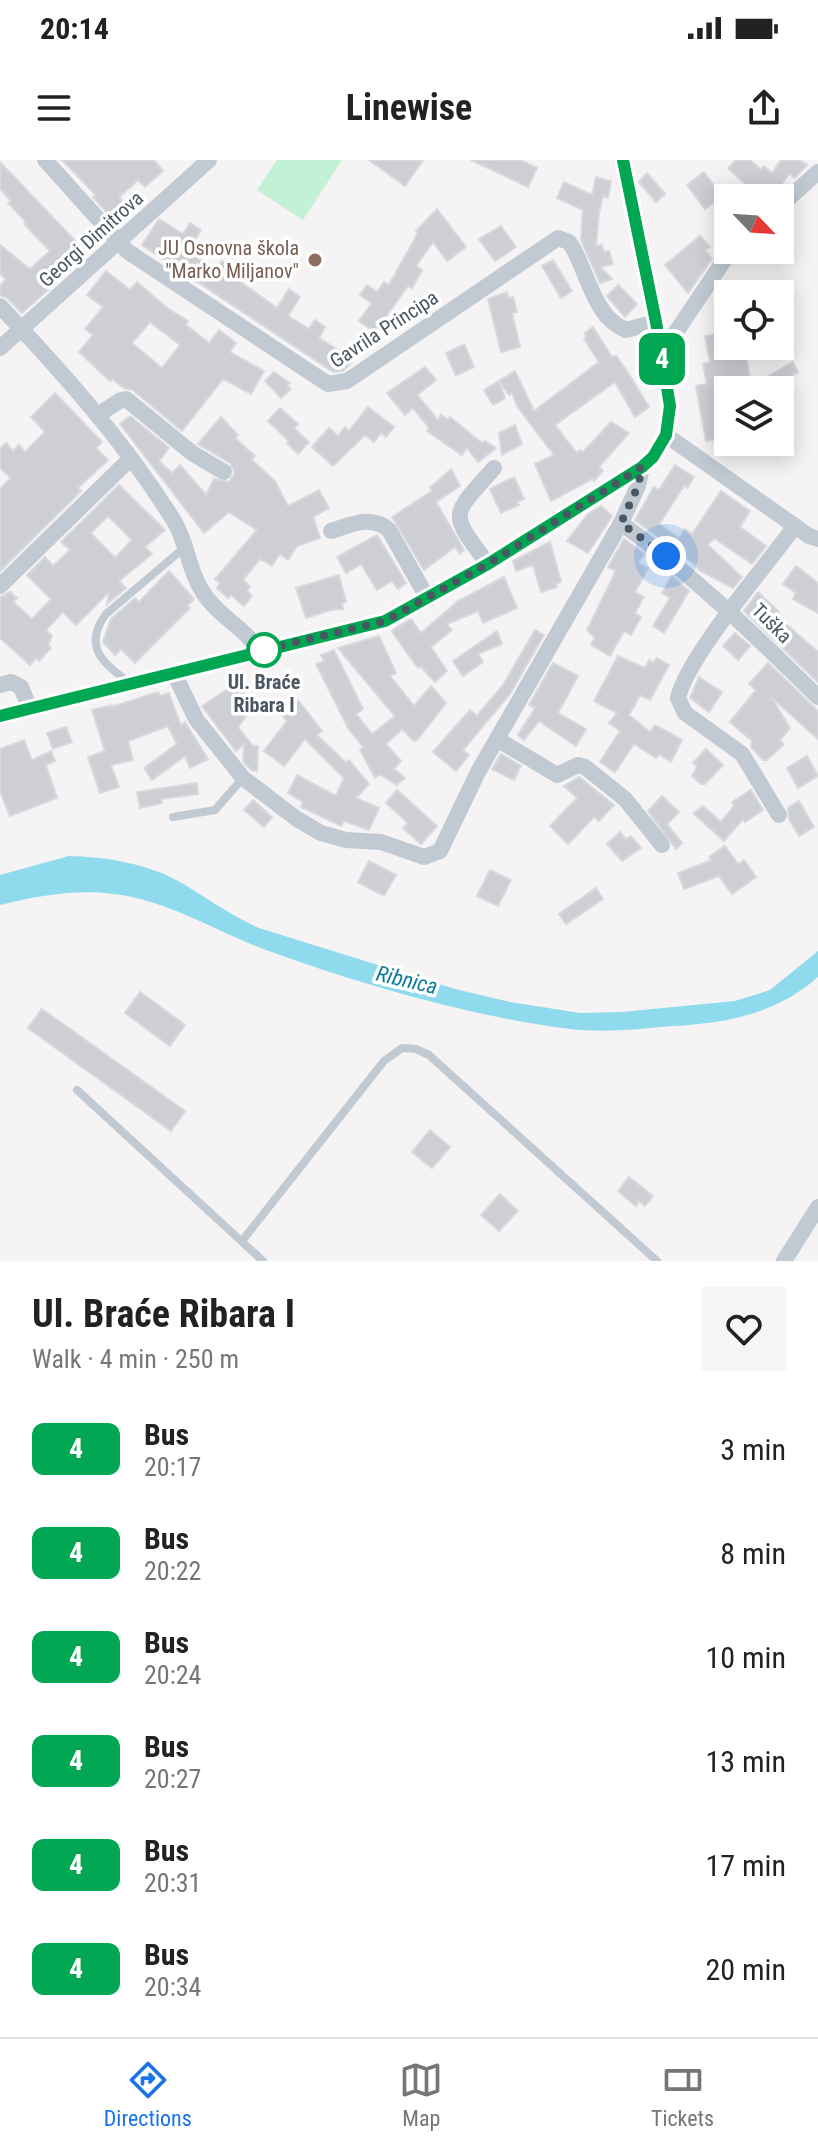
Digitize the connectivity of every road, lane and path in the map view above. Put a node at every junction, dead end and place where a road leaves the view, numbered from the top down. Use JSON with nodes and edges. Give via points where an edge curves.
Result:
{"nodes":[{"id":1,"x":45,"y":160,"type":"edge"},
{"id":2,"x":209,"y":160,"type":"edge"},
{"id":3,"x":623,"y":160,"type":"edge"},
{"id":4,"x":818,"y":172,"type":"edge"},
{"id":5,"x":794,"y":193,"type":"edge"},
{"id":6,"x":116,"y":241,"type":"junction"},
{"id":7,"x":722,"y":264,"type":"edge"},
{"id":8,"x":0,"y":306,"type":"edge"},
{"id":9,"x":656,"y":322,"type":"junction"},
{"id":10,"x":22,"y":329,"type":"junction"},
{"id":11,"x":659,"y":345,"type":"junction"},
{"id":12,"x":0,"y":348,"type":"edge"},
{"id":13,"x":99,"y":414,"type":"junction"},
{"id":14,"x":668,"y":428,"type":"junction"},
{"id":15,"x":129,"y":460,"type":"junction"},
{"id":16,"x":642,"y":467,"type":"junction"},
{"id":17,"x":494,"y":468,"type":"dead end"},
{"id":18,"x":224,"y":472,"type":"dead end"},
{"id":19,"x":621,"y":523,"type":"junction"},
{"id":20,"x":795,"y":526,"type":"junction"},
{"id":21,"x":331,"y":531,"type":"dead end"},
{"id":22,"x":818,"y":539,"type":"edge"},
{"id":23,"x":186,"y":546,"type":"junction"},
{"id":24,"x":488,"y":564,"type":"junction"},
{"id":25,"x":0,"y":586,"type":"edge"},
{"id":26,"x":428,"y":599,"type":"junction"},
{"id":27,"x":731,"y":611,"type":"junction"},
{"id":28,"x":259,"y":651,"type":"junction"},
{"id":29,"x":174,"y":673,"type":"junction"},
{"id":30,"x":131,"y":684,"type":"junction"},
{"id":31,"x":0,"y":685,"type":"edge"},
{"id":32,"x":818,"y":697,"type":"edge"},
{"id":33,"x":30,"y":709,"type":"junction"},
{"id":34,"x":0,"y":716,"type":"edge"},
{"id":35,"x":497,"y":739,"type":"junction"},
{"id":36,"x":243,"y":778,"type":"junction"},
{"id":37,"x":779,"y":815,"type":"dead end"},
{"id":38,"x":173,"y":817,"type":"dead end"},
{"id":39,"x":662,"y":845,"type":"dead end"},
{"id":40,"x":77,"y":1090,"type":"dead end"},
{"id":41,"x":818,"y":1207,"type":"edge"},
{"id":42,"x":242,"y":1241,"type":"junction"},
{"id":43,"x":263,"y":1261,"type":"edge"},
{"id":44,"x":657,"y":1261,"type":"edge"},
{"id":45,"x":784,"y":1261,"type":"edge"}],
"edges":[{"from":1,"to":6,"type":"street","name":"Gavrila Principa"},
{"from":2,"to":6,"type":"street","name":"Georgi Dimitrova"},
{"from":3,"to":9,"type":"street"},
{"from":4,"to":5,"type":"street"},
{"from":6,"to":9,"type":"street","name":"Gavrila Principa","via":[[328,384],[347,381],[558,238],[573,248],[597,302],[615,325],[626,330]]},
{"from":6,"to":10,"type":"street","name":"Georgi Dimitrova"},
{"from":7,"to":11,"type":"street","via":[[674,335]]},
{"from":8,"to":10,"type":"street"},
{"from":9,"to":11,"type":"street"},
{"from":10,"to":12,"type":"street","name":"Georgi Dimitrova"},
{"from":10,"to":13,"type":"street"},
{"from":11,"to":14,"type":"street","via":[[670,406]]},
{"from":13,"to":15,"type":"street"},
{"from":13,"to":18,"type":"street","via":[[126,399]]},
{"from":14,"to":16,"type":"street"},
{"from":14,"to":20,"type":"street"},
{"from":15,"to":23,"type":"street","via":[[174,520]]},
{"from":15,"to":25,"type":"street"},
{"from":16,"to":19,"type":"street"},
{"from":16,"to":24,"type":"street"},
{"from":17,"to":24,"type":"street","via":[[465,500],[458,519]]},
{"from":19,"to":27,"type":"street","name":"Tuška"},
{"from":19,"to":35,"type":"street"},
{"from":20,"to":22,"type":"street"},
{"from":20,"to":27,"type":"street","name":"Tuška"},
{"from":21,"to":26,"type":"street","via":[[380,522]]},
{"from":23,"to":28,"type":"street","via":[[200,588]]},
{"from":23,"to":30,"type":"lane","via":[[97,626],[97,651]]},
{"from":24,"to":26,"type":"street"},
{"from":26,"to":28,"type":"street","via":[[385,621]]},
{"from":27,"to":32,"type":"street","name":"Tuška"},
{"from":27,"to":37,"type":"street","name":"Tuška","via":[[680,686],[678,698],[685,713],[742,754]]},
{"from":28,"to":29,"type":"street"},
{"from":29,"to":30,"type":"street"},
{"from":29,"to":36,"type":"street","via":[[196,719]]},
{"from":30,"to":33,"type":"street"},
{"from":31,"to":33,"type":"street","via":[[11,682],[21,687]]},
{"from":33,"to":34,"type":"street"},
{"from":35,"to":36,"type":"street","via":[[440,851],[432,856],[321,833]]},
{"from":35,"to":39,"type":"street","via":[[557,775],[585,767],[625,799]]},
{"from":36,"to":38,"type":"lane","via":[[208,814]]},
{"from":40,"to":42,"type":"lane"},
{"from":41,"to":45,"type":"street"},
{"from":42,"to":43,"type":"lane"},
{"from":42,"to":44,"type":"lane","via":[[384,1061],[402,1048],[429,1055]]}]}
